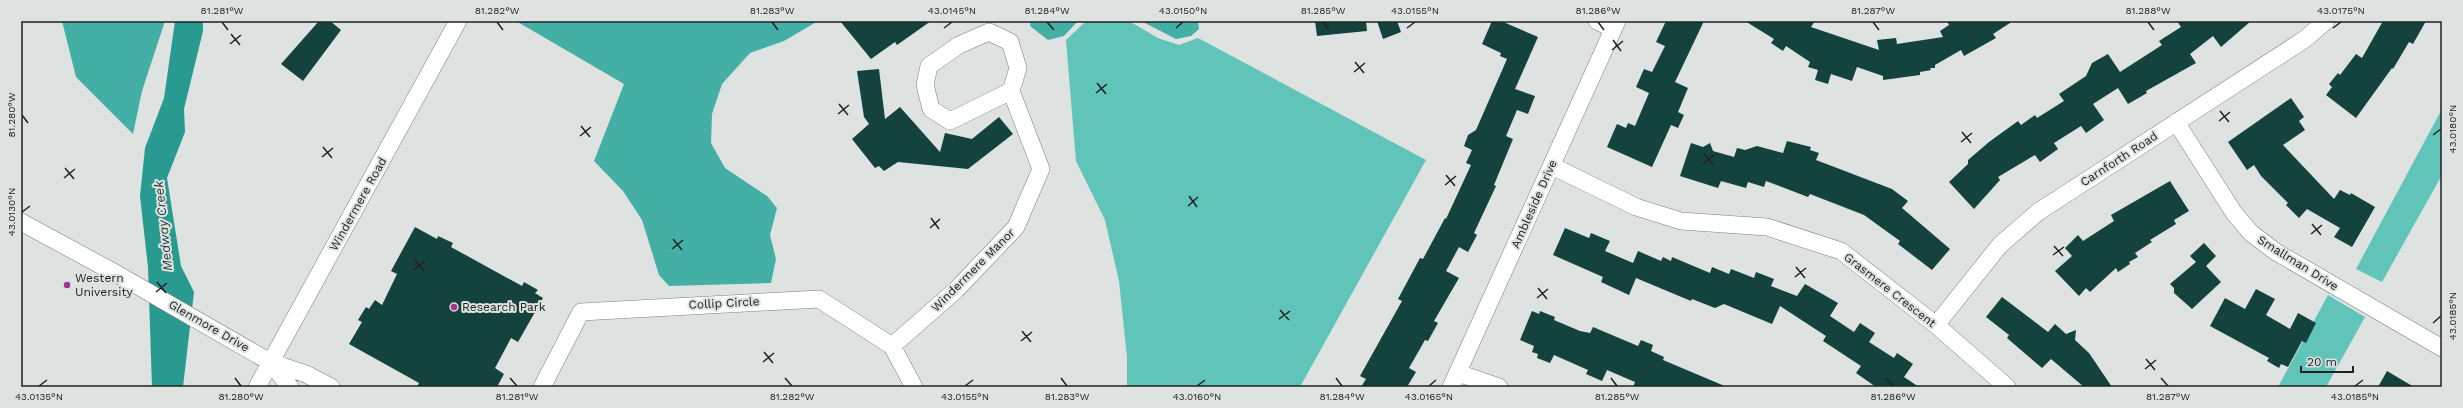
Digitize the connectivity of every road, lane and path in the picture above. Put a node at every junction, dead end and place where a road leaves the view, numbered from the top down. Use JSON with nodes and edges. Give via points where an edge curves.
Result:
{"nodes":[{"id":1,"x":458,"y":21,"type":"edge"},
{"id":2,"x":1597,"y":21,"type":"edge"},
{"id":3,"x":2326,"y":21,"type":"edge"},
{"id":4,"x":1615,"y":25,"type":"edge"},
{"id":5,"x":1011,"y":91,"type":"junction"},
{"id":6,"x":2176,"y":122,"type":"junction"},
{"id":7,"x":1552,"y":166,"type":"junction"},
{"id":8,"x":21,"y":222,"type":"edge"},
{"id":9,"x":1936,"y":325,"type":"junction"},
{"id":10,"x":892,"y":346,"type":"junction"},
{"id":11,"x":2442,"y":348,"type":"edge"},
{"id":12,"x":270,"y":362,"type":"junction"},
{"id":13,"x":1454,"y":380,"type":"edge"},
{"id":14,"x":257,"y":387,"type":"edge"},
{"id":15,"x":290,"y":387,"type":"edge"},
{"id":16,"x":331,"y":387,"type":"edge"},
{"id":17,"x":542,"y":387,"type":"edge"},
{"id":18,"x":914,"y":387,"type":"edge"},
{"id":19,"x":1499,"y":387,"type":"edge"},
{"id":20,"x":2007,"y":387,"type":"edge"}],
"edges":[{"from":1,"to":12,"type":"street","name":"Windermere Road"},
{"from":2,"to":4,"type":"street"},
{"from":3,"to":6,"type":"street","name":"Carnforth Road","via":[[2305,39]]},
{"from":4,"to":7,"type":"street","name":"Ambleside Drive"},
{"from":5,"to":5,"type":"street","via":[[1018,68],[1010,42],[989,32],[960,45],[929,66],[925,85],[931,109],[950,121]]},
{"from":5,"to":10,"type":"street","name":"Windermere Manor","via":[[1041,169],[1016,227],[956,290]]},
{"from":6,"to":9,"type":"street","name":"Carnforth Road","via":[[2038,212],[2000,245]]},
{"from":6,"to":11,"type":"street","name":"Smallman Drive","via":[[2234,213],[2250,233],[2276,252]]},
{"from":7,"to":9,"type":"street","name":"Grasmere Crescent","via":[[1636,207],[1681,221],[1767,227],[1841,251]]},
{"from":7,"to":13,"type":"street","name":"Ambleside Drive"},
{"from":8,"to":12,"type":"street","name":"Glenmore Drive","via":[[118,274]]},
{"from":9,"to":20,"type":"street","name":"Grasmere Crescent"},
{"from":10,"to":17,"type":"street","name":"Collip Circle","via":[[819,299],[581,312]]},
{"from":10,"to":18,"type":"street","name":"Collip Circle"},
{"from":12,"to":14,"type":"street","name":"Windermere Road"},
{"from":12,"to":15,"type":"street"},
{"from":12,"to":16,"type":"street","via":[[306,374]]},
{"from":13,"to":19,"type":"street"}]}
